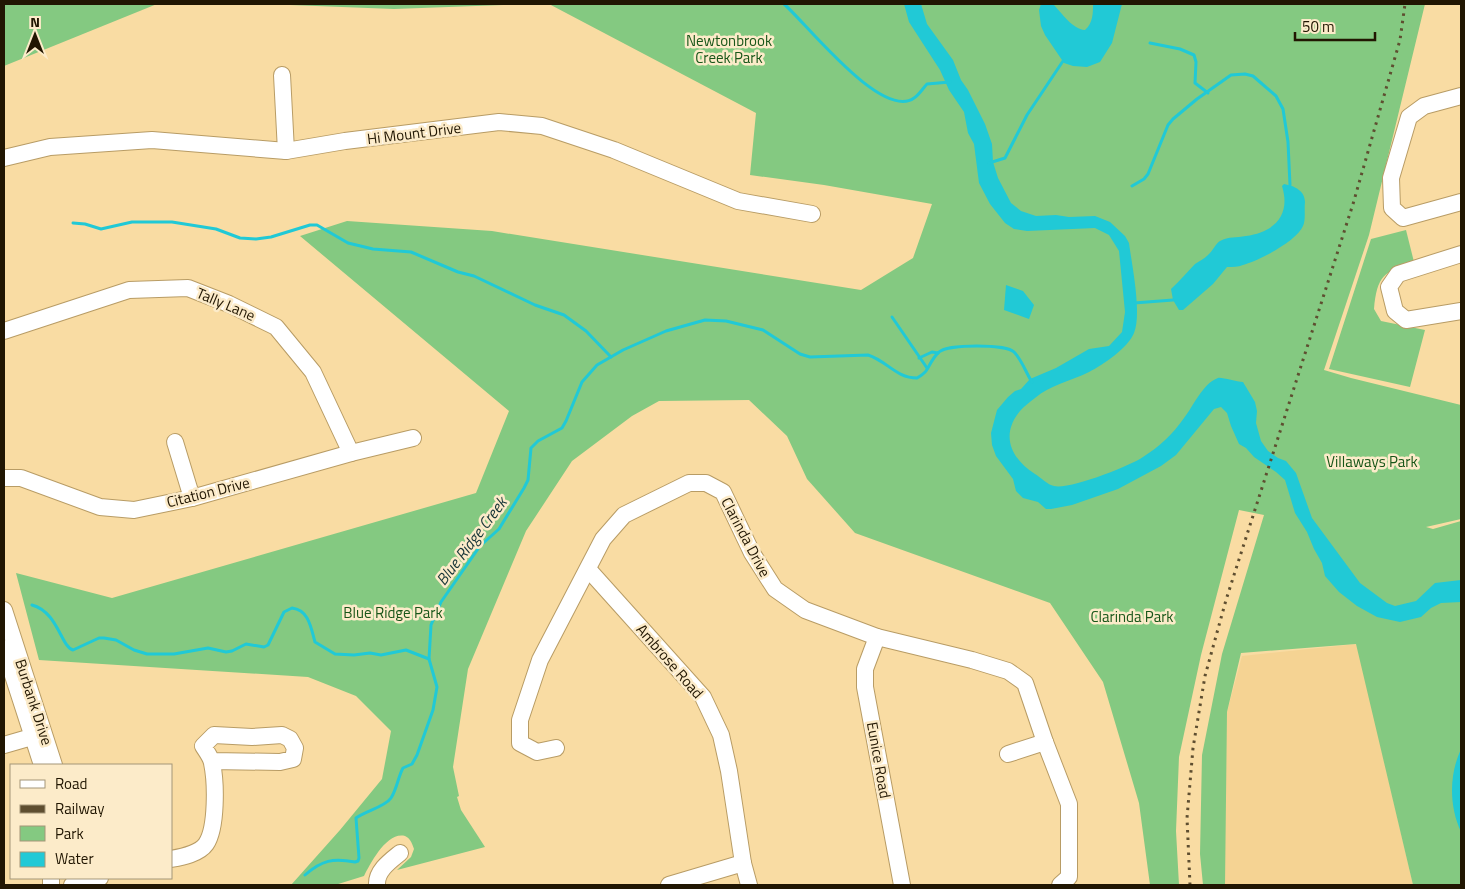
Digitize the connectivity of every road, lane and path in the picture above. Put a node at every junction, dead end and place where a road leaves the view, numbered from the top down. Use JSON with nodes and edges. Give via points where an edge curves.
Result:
{"nodes":[{"id":1,"x":282,"y":75,"type":"dead end"},
{"id":2,"x":1461,"y":96,"type":"edge"},
{"id":3,"x":286,"y":151,"type":"junction"},
{"id":4,"x":4,"y":158,"type":"edge"},
{"id":5,"x":1461,"y":202,"type":"edge"},
{"id":6,"x":812,"y":214,"type":"dead end"},
{"id":7,"x":1461,"y":254,"type":"edge"},
{"id":8,"x":1461,"y":311,"type":"edge"},
{"id":9,"x":4,"y":332,"type":"edge"},
{"id":10,"x":413,"y":438,"type":"dead end"},
{"id":11,"x":175,"y":442,"type":"dead end"},
{"id":12,"x":351,"y":453,"type":"junction"},
{"id":13,"x":4,"y":478,"type":"edge"},
{"id":14,"x":192,"y":498,"type":"junction"},
{"id":15,"x":588,"y":569,"type":"junction"},
{"id":16,"x":4,"y":610,"type":"edge"},
{"id":17,"x":877,"y":636,"type":"junction"},
{"id":18,"x":4,"y":648,"type":"edge"},
{"id":19,"x":39,"y":735,"type":"junction"},
{"id":20,"x":252,"y":737,"type":"junction"},
{"id":21,"x":1045,"y":742,"type":"junction"},
{"id":22,"x":4,"y":745,"type":"edge"},
{"id":23,"x":556,"y":748,"type":"dead end"},
{"id":24,"x":1008,"y":754,"type":"dead end"},
{"id":25,"x":212,"y":761,"type":"junction"},
{"id":26,"x":253,"y":761,"type":"junction"},
{"id":27,"x":42,"y":764,"type":"edge"},
{"id":28,"x":54,"y":764,"type":"edge"},
{"id":29,"x":400,"y":853,"type":"dead end"},
{"id":30,"x":172,"y":859,"type":"edge"},
{"id":31,"x":743,"y":863,"type":"junction"},
{"id":32,"x":96,"y":879,"type":"edge"},
{"id":33,"x":72,"y":885,"type":"edge"},
{"id":34,"x":377,"y":885,"type":"edge"},
{"id":35,"x":669,"y":885,"type":"edge"},
{"id":36,"x":749,"y":885,"type":"edge"},
{"id":37,"x":902,"y":885,"type":"edge"},
{"id":38,"x":1060,"y":885,"type":"edge"}],
"edges":[{"from":1,"to":3,"type":"street"},
{"from":2,"to":5,"type":"street","via":[[1424,106],[1410,118],[1391,178],[1392,208],[1403,218]]},
{"from":3,"to":4,"type":"street","name":"Hi Mount Drive","via":[[152,140],[50,147]]},
{"from":3,"to":6,"type":"street","name":"Hi Mount Drive","via":[[499,122],[542,126],[614,150],[738,202]]},
{"from":7,"to":8,"type":"street","via":[[1398,274],[1389,288],[1395,312],[1406,320]]},
{"from":9,"to":12,"type":"street","name":"Tally Lane","via":[[129,290],[188,288],[276,327],[313,372]]},
{"from":10,"to":12,"type":"street","name":"Citation Drive"},
{"from":11,"to":14,"type":"street"},
{"from":12,"to":14,"type":"street","name":"Citation Drive"},
{"from":13,"to":14,"type":"street","name":"Citation Drive","via":[[21,478],[100,507],[134,510]]},
{"from":15,"to":17,"type":"street","name":"Clarinda Drive","via":[[602,539],[624,515],[690,483],[706,483],[723,492],[752,554],[775,589],[805,610]]},
{"from":15,"to":23,"type":"street","name":"Clarinda Drive","via":[[540,660],[520,720],[520,743],[537,752]]},
{"from":15,"to":31,"type":"street","name":"Ambrose Road","via":[[703,696],[721,735]]},
{"from":16,"to":19,"type":"street","name":"Burbank Drive"},
{"from":17,"to":21,"type":"street","name":"Clarinda Drive","via":[[1008,671],[1025,683]]},
{"from":17,"to":37,"type":"street","name":"Eunice Road","via":[[866,669],[866,686]]},
{"from":18,"to":19,"type":"street","name":"Burbank Drive"},
{"from":19,"to":22,"type":"street"},
{"from":19,"to":27,"type":"street","name":"Burbank Drive"},
{"from":19,"to":28,"type":"street","name":"Burbank Drive"},
{"from":20,"to":25,"type":"street","via":[[214,735],[203,746]]},
{"from":20,"to":26,"type":"street"},
{"from":20,"to":26,"type":"street","via":[[282,735],[290,739],[295,748],[293,759]]},
{"from":21,"to":24,"type":"street"},
{"from":21,"to":38,"type":"street","name":"Clarinda Drive","via":[[1069,804],[1069,878]]},
{"from":25,"to":26,"type":"street"},
{"from":25,"to":30,"type":"street","via":[[214,821],[206,844],[192,854]]},
{"from":29,"to":34,"type":"street","via":[[381,870]]},
{"from":31,"to":35,"type":"street"},
{"from":31,"to":36,"type":"street","name":"Ambrose Road"},
{"from":32,"to":33,"type":"street"}]}
